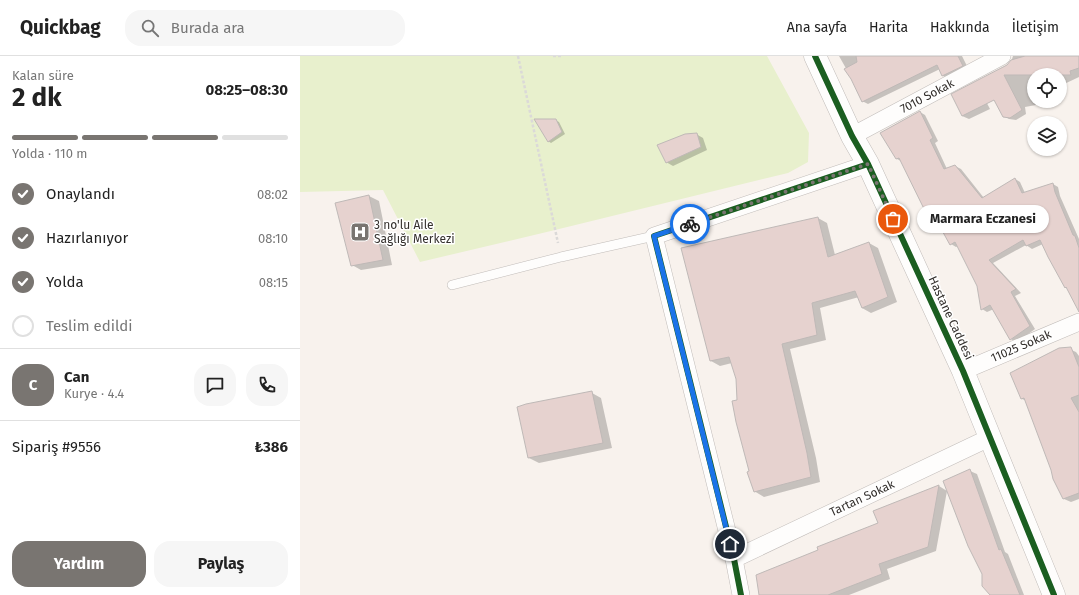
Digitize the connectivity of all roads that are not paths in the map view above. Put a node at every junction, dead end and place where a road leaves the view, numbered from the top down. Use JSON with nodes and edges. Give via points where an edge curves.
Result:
{"nodes":[{"id":1,"x":815,"y":56,"type":"edge"},
{"id":2,"x":1002,"y":56,"type":"edge"},
{"id":3,"x":852,"y":136,"type":"junction"},
{"id":4,"x":868,"y":164,"type":"junction"},
{"id":5,"x":654,"y":236,"type":"junction"},
{"id":6,"x":452,"y":285,"type":"dead end"},
{"id":7,"x":1079,"y":322,"type":"edge"},
{"id":8,"x":963,"y":371,"type":"junction"},
{"id":9,"x":991,"y":437,"type":"junction"},
{"id":10,"x":734,"y":559,"type":"junction"},
{"id":11,"x":741,"y":595,"type":"edge"},
{"id":12,"x":1054,"y":595,"type":"edge"}],
"edges":[{"from":1,"to":3,"type":"street","name":"Hastane Caddesi"},
{"from":2,"to":3,"type":"street","name":"7010 Sokak"},
{"from":3,"to":4,"type":"street","name":"Hastane Caddesi"},
{"from":4,"to":5,"type":"street"},
{"from":4,"to":8,"type":"street","name":"Hastane Caddesi"},
{"from":5,"to":6,"type":"lane"},
{"from":5,"to":10,"type":"street"},
{"from":7,"to":8,"type":"street","name":"11025 Sokak"},
{"from":8,"to":9,"type":"street","name":"Hastane Caddesi"},
{"from":9,"to":10,"type":"street","name":"Tartan Sokak"},
{"from":9,"to":12,"type":"street","name":"Hastane Caddesi"},
{"from":10,"to":11,"type":"street"}]}
